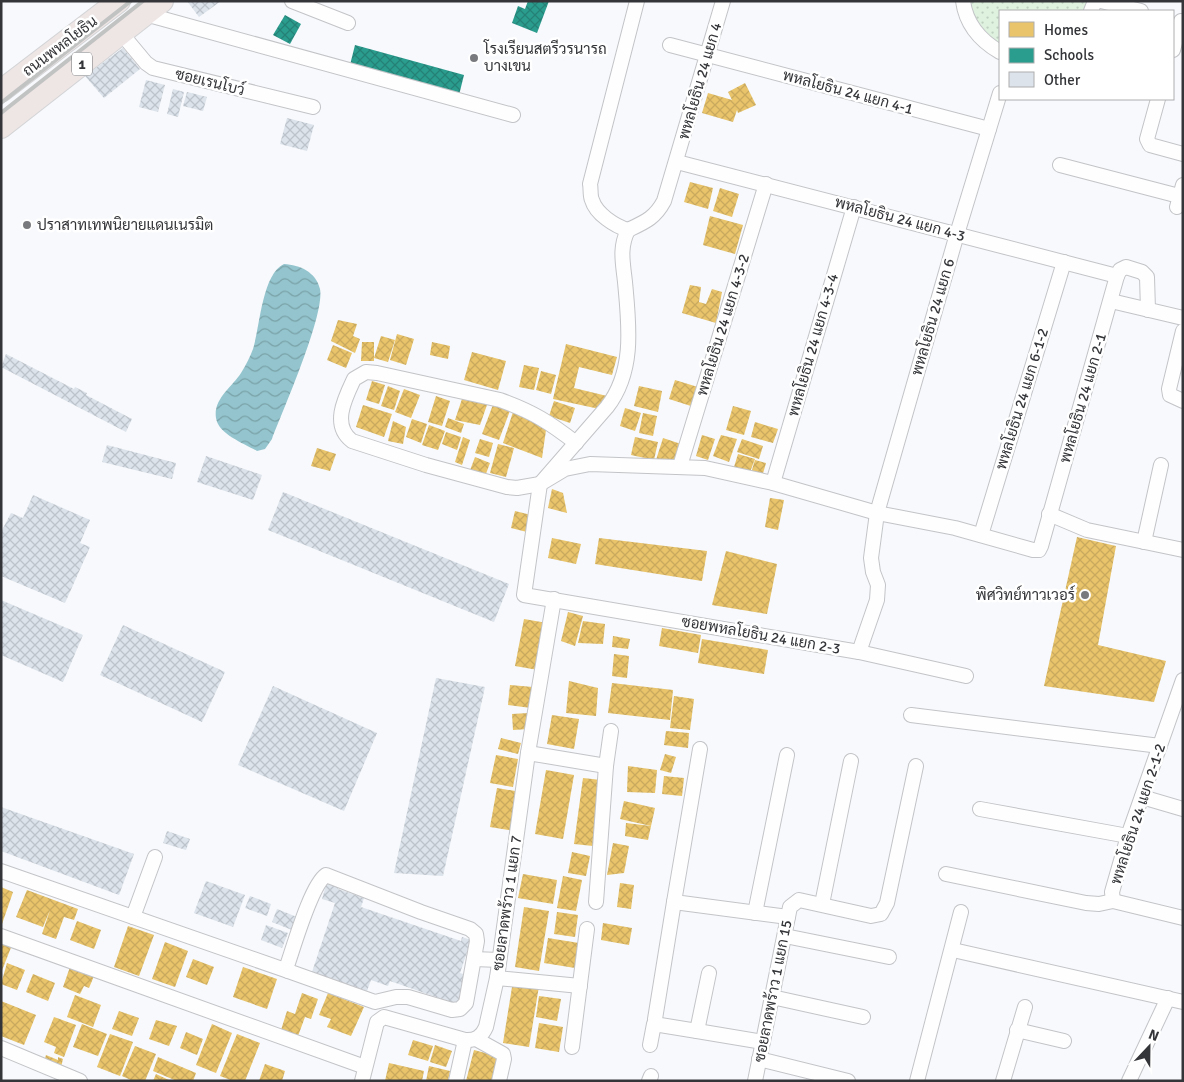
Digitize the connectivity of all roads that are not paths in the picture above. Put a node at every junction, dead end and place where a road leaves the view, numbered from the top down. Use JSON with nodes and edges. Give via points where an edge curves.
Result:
{"nodes":[{"id":1,"x":119,"y":1,"type":"edge"},
{"id":2,"x":292,"y":1,"type":"edge"},
{"id":3,"x":637,"y":1,"type":"edge"},
{"id":4,"x":723,"y":1,"type":"edge"},
{"id":5,"x":963,"y":1,"type":"edge"},
{"id":6,"x":1101,"y":1,"type":"edge"},
{"id":7,"x":154,"y":8,"type":"edge"},
{"id":8,"x":1137,"y":10,"type":"edge"},
{"id":9,"x":1179,"y":21,"type":"edge"},
{"id":10,"x":348,"y":23,"type":"dead end"},
{"id":11,"x":121,"y":33,"type":"junction"},
{"id":12,"x":670,"y":45,"type":"dead end"},
{"id":13,"x":1174,"y":45,"type":"edge"},
{"id":14,"x":999,"y":51,"type":"edge"},
{"id":15,"x":708,"y":55,"type":"junction"},
{"id":16,"x":1,"y":91,"type":"edge"},
{"id":17,"x":999,"y":96,"type":"edge"},
{"id":18,"x":1158,"y":100,"type":"edge"},
{"id":19,"x":313,"y":107,"type":"dead end"},
{"id":20,"x":513,"y":115,"type":"dead end"},
{"id":21,"x":1,"y":127,"type":"edge"},
{"id":22,"x":989,"y":129,"type":"junction"},
{"id":23,"x":1183,"y":154,"type":"edge"},
{"id":24,"x":677,"y":162,"type":"junction"},
{"id":25,"x":1060,"y":165,"type":"dead end"},
{"id":26,"x":766,"y":184,"type":"junction"},
{"id":27,"x":1180,"y":196,"type":"edge"},
{"id":28,"x":854,"y":207,"type":"junction"},
{"id":29,"x":628,"y":230,"type":"junction"},
{"id":30,"x":957,"y":234,"type":"junction"},
{"id":31,"x":1064,"y":262,"type":"junction"},
{"id":32,"x":1116,"y":278,"type":"junction"},
{"id":33,"x":1111,"y":301,"type":"junction"},
{"id":34,"x":1148,"y":310,"type":"junction"},
{"id":35,"x":1183,"y":318,"type":"edge"},
{"id":36,"x":1183,"y":331,"type":"edge"},
{"id":37,"x":1183,"y":401,"type":"edge"},
{"id":38,"x":576,"y":443,"type":"junction"},
{"id":39,"x":1161,"y":465,"type":"dead end"},
{"id":40,"x":680,"y":466,"type":"junction"},
{"id":41,"x":772,"y":483,"type":"junction"},
{"id":42,"x":540,"y":484,"type":"junction"},
{"id":43,"x":877,"y":513,"type":"junction"},
{"id":44,"x":1049,"y":514,"type":"junction"},
{"id":45,"x":981,"y":535,"type":"junction"},
{"id":46,"x":1144,"y":542,"type":"junction"},
{"id":47,"x":1183,"y":550,"type":"edge"},
{"id":48,"x":554,"y":599,"type":"junction"},
{"id":49,"x":859,"y":652,"type":"junction"},
{"id":50,"x":966,"y":676,"type":"dead end"},
{"id":51,"x":1183,"y":680,"type":"edge"},
{"id":52,"x":911,"y":715,"type":"dead end"},
{"id":53,"x":612,"y":731,"type":"dead end"},
{"id":54,"x":1160,"y":746,"type":"junction"},
{"id":55,"x":700,"y":749,"type":"dead end"},
{"id":56,"x":528,"y":753,"type":"junction"},
{"id":57,"x":787,"y":755,"type":"dead end"},
{"id":58,"x":850,"y":761,"type":"dead end"},
{"id":59,"x":606,"y":766,"type":"junction"},
{"id":60,"x":916,"y":766,"type":"dead end"},
{"id":61,"x":1142,"y":797,"type":"junction"},
{"id":62,"x":980,"y":809,"type":"dead end"},
{"id":63,"x":1183,"y":809,"type":"edge"},
{"id":64,"x":1128,"y":836,"type":"junction"},
{"id":65,"x":155,"y":857,"type":"dead end"},
{"id":66,"x":1,"y":871,"type":"edge"},
{"id":67,"x":946,"y":874,"type":"dead end"},
{"id":68,"x":1113,"y":901,"type":"junction"},
{"id":69,"x":596,"y":902,"type":"dead end"},
{"id":70,"x":674,"y":902,"type":"junction"},
{"id":71,"x":822,"y":904,"type":"junction"},
{"id":72,"x":961,"y":912,"type":"dead end"},
{"id":73,"x":755,"y":913,"type":"junction"},
{"id":74,"x":133,"y":917,"type":"junction"},
{"id":75,"x":788,"y":917,"type":"junction"},
{"id":76,"x":1183,"y":918,"type":"edge"},
{"id":77,"x":587,"y":929,"type":"dead end"},
{"id":78,"x":1,"y":936,"type":"edge"},
{"id":79,"x":785,"y":936,"type":"junction"},
{"id":80,"x":953,"y":950,"type":"junction"},
{"id":81,"x":889,"y":957,"type":"dead end"},
{"id":82,"x":474,"y":959,"type":"junction"},
{"id":83,"x":498,"y":960,"type":"junction"},
{"id":84,"x":288,"y":971,"type":"junction"},
{"id":85,"x":709,"y":973,"type":"dead end"},
{"id":86,"x":497,"y":978,"type":"junction"},
{"id":87,"x":580,"y":986,"type":"junction"},
{"id":88,"x":772,"y":997,"type":"junction"},
{"id":89,"x":1168,"y":998,"type":"junction"},
{"id":90,"x":1183,"y":1002,"type":"edge"},
{"id":91,"x":1024,"y":1007,"type":"dead end"},
{"id":92,"x":863,"y":1017,"type":"dead end"},
{"id":93,"x":655,"y":1019,"type":"dead end"},
{"id":94,"x":1017,"y":1030,"type":"junction"},
{"id":95,"x":697,"y":1031,"type":"junction"},
{"id":96,"x":471,"y":1040,"type":"junction"},
{"id":97,"x":1064,"y":1041,"type":"dead end"},
{"id":98,"x":763,"y":1042,"type":"junction"},
{"id":99,"x":650,"y":1045,"type":"dead end"},
{"id":100,"x":7,"y":1047,"type":"edge"},
{"id":101,"x":572,"y":1047,"type":"dead end"},
{"id":102,"x":760,"y":1059,"type":"junction"},
{"id":103,"x":363,"y":1074,"type":"edge"},
{"id":104,"x":80,"y":1081,"type":"edge"},
{"id":105,"x":456,"y":1081,"type":"edge"},
{"id":106,"x":499,"y":1081,"type":"edge"},
{"id":107,"x":755,"y":1081,"type":"edge"},
{"id":108,"x":848,"y":1081,"type":"edge"},
{"id":109,"x":917,"y":1081,"type":"edge"},
{"id":110,"x":1003,"y":1081,"type":"edge"},
{"id":111,"x":1129,"y":1081,"type":"edge"}],
"edges":[{"from":1,"to":16,"type":"main road","name":"ถนนพหลโยธิน","number":"1"},
{"from":2,"to":10,"type":"street"},
{"from":3,"to":29,"type":"street","via":[[590,184],[592,200],[599,212]]},
{"from":4,"to":15,"type":"street","name":"พหลโยธิน 24 แยก 4"},
{"from":5,"to":14,"type":"street","via":[[970,24],[986,43]]},
{"from":6,"to":8,"type":"street"},
{"from":7,"to":11,"type":"main road","name":"ถนนพหลโยธิน","number":"1"},
{"from":7,"to":20,"type":"street"},
{"from":9,"to":13,"type":"street"},
{"from":11,"to":19,"type":"street","name":"ซอยเรนโบว์","via":[[154,68]]},
{"from":11,"to":21,"type":"main road","name":"ถนนพหลโยธิน","number":"1"},
{"from":12,"to":15,"type":"street","name":"พหลโยธิน 24 แยก 4-1"},
{"from":15,"to":22,"type":"street","name":"พหลโยธิน 24 แยก 4-1"},
{"from":15,"to":24,"type":"street","name":"พหลโยธิน 24 แยก 4"},
{"from":17,"to":22,"type":"street","name":"พหลโยธิน 24 แยก 6"},
{"from":18,"to":23,"type":"street","via":[[1147,139],[1150,145]]},
{"from":22,"to":30,"type":"street","name":"พหลโยธิน 24 แยก 6"},
{"from":24,"to":26,"type":"street","name":"พหลโยธิน 24 แยก 4-3"},
{"from":24,"to":29,"type":"street","name":"พหลโยธิน 24 แยก 4","via":[[657,214],[650,221]]},
{"from":25,"to":27,"type":"street"},
{"from":26,"to":28,"type":"street","name":"พหลโยธิน 24 แยก 4-3"},
{"from":26,"to":40,"type":"street","name":"พหลโยธิน 24 แยก 4-3-2"},
{"from":28,"to":30,"type":"street","name":"พหลโยธิน 24 แยก 4-3"},
{"from":28,"to":41,"type":"street","name":"พหลโยธิน 24 แยก 4-3-4"},
{"from":29,"to":38,"type":"street","via":[[621,250],[629,332],[627,361],[615,397]]},
{"from":30,"to":31,"type":"street","name":"พหลโยธิน 24 แยก 4-3"},
{"from":30,"to":43,"type":"street","name":"พหลโยธิน 24 แยก 6"},
{"from":31,"to":32,"type":"street","name":"พหลโยธิน 24 แยก 4-3"},
{"from":31,"to":45,"type":"street","name":"พหลโยธิน 24 แยก 6-1-2"},
{"from":32,"to":33,"type":"street","name":"พหลโยธิน 24 แยก 2-1"},
{"from":32,"to":34,"type":"street","via":[[1126,267],[1145,274],[1149,288]]},
{"from":33,"to":34,"type":"street"},
{"from":33,"to":44,"type":"street","name":"พหลโยธิน 24 แยก 2-1"},
{"from":34,"to":35,"type":"street"},
{"from":36,"to":37,"type":"street","via":[[1169,389],[1170,395]]},
{"from":38,"to":42,"type":"street"},
{"from":38,"to":42,"type":"street","via":[[534,413],[500,400],[377,373],[366,372],[354,379],[345,399],[340,428],[352,441],[507,487]]},
{"from":39,"to":46,"type":"street"},
{"from":40,"to":41,"type":"street","name":"พหลโยธิน 24 แยก 2-1","via":[[713,469]]},
{"from":40,"to":42,"type":"street","name":"พหลโยธิน 24 แยก 2-1","via":[[590,464],[565,469]]},
{"from":41,"to":43,"type":"street","name":"พหลโยธิน 24 แยก 2-1"},
{"from":42,"to":48,"type":"street","name":"ซอยพหลโยธิน 24 แยก 2-3","via":[[524,595]]},
{"from":43,"to":45,"type":"street","name":"พหลโยธิน 24 แยก 2-1"},
{"from":43,"to":49,"type":"street","name":"พหลโยธิน 24 แยก 6","via":[[871,558],[878,585],[877,600]]},
{"from":44,"to":45,"type":"street","name":"พหลโยธิน 24 แยก 2-1","via":[[1039,550]]},
{"from":44,"to":46,"type":"street","via":[[1087,530]]},
{"from":46,"to":47,"type":"street"},
{"from":48,"to":49,"type":"street","name":"ซอยพหลโยธิน 24 แยก 2-3"},
{"from":48,"to":56,"type":"street","name":"ซอยลาดพร้าว 1 แยก 7"},
{"from":49,"to":50,"type":"street","name":"ซอยพหลโยธิน 24 แยก 2-3"},
{"from":51,"to":54,"type":"street","name":"พหลโยธิน 24 แยก 2-1-2"},
{"from":52,"to":54,"type":"street"},
{"from":53,"to":59,"type":"street"},
{"from":54,"to":61,"type":"street","name":"พหลโยธิน 24 แยก 2-1-2"},
{"from":55,"to":70,"type":"street"},
{"from":56,"to":59,"type":"street"},
{"from":56,"to":83,"type":"street","name":"ซอยลาดพร้าว 1 แยก 7"},
{"from":57,"to":73,"type":"street"},
{"from":58,"to":71,"type":"street"},
{"from":59,"to":69,"type":"street"},
{"from":60,"to":71,"type":"street","via":[[885,910],[871,916]]},
{"from":61,"to":63,"type":"street"},
{"from":61,"to":64,"type":"street","name":"พหลโยธิน 24 แยก 2-1-2"},
{"from":62,"to":64,"type":"street"},
{"from":64,"to":68,"type":"street","name":"พหลโยธิน 24 แยก 2-1-2","via":[[1112,892]]},
{"from":65,"to":74,"type":"street"},
{"from":66,"to":74,"type":"street"},
{"from":67,"to":68,"type":"street","name":"พหลโยธิน 24 แยก 2-1-2","via":[[1086,903]]},
{"from":68,"to":76,"type":"street"},
{"from":70,"to":73,"type":"street"},
{"from":70,"to":93,"type":"street"},
{"from":71,"to":75,"type":"street","name":"ซอยลาดพร้าว 1 แยก 15","via":[[796,900]]},
{"from":72,"to":80,"type":"street"},
{"from":73,"to":75,"type":"street"},
{"from":74,"to":84,"type":"street"},
{"from":75,"to":79,"type":"street","name":"ซอยลาดพร้าว 1 แยก 15"},
{"from":77,"to":87,"type":"street"},
{"from":78,"to":103,"type":"street"},
{"from":79,"to":81,"type":"street"},
{"from":79,"to":88,"type":"street","name":"ซอยลาดพร้าว 1 แยก 15"},
{"from":80,"to":89,"type":"street"},
{"from":80,"to":109,"type":"street"},
{"from":82,"to":83,"type":"street"},
{"from":82,"to":84,"type":"street","via":[[466,1003],[460,1009],[452,1010],[408,997],[396,996],[374,1002]]},
{"from":82,"to":84,"type":"street","via":[[476,934],[470,929],[326,875],[319,880],[311,900],[286,966]]},
{"from":83,"to":86,"type":"street","name":"ซอยลาดพร้าว 1 แยก 7"},
{"from":85,"to":95,"type":"street"},
{"from":86,"to":87,"type":"street"},
{"from":86,"to":96,"type":"street","name":"ซอยลาดพร้าว 1 แยก 7","via":[[486,1027],[483,1034]]},
{"from":87,"to":101,"type":"street"},
{"from":88,"to":92,"type":"street"},
{"from":88,"to":98,"type":"street","name":"ซอยลาดพร้าว 1 แยก 15"},
{"from":89,"to":90,"type":"street"},
{"from":89,"to":111,"type":"street"},
{"from":91,"to":94,"type":"street"},
{"from":94,"to":97,"type":"street"},
{"from":94,"to":110,"type":"street"},
{"from":95,"to":98,"type":"street"},
{"from":95,"to":99,"type":"street","via":[[654,1024]]},
{"from":96,"to":103,"type":"street","via":[[384,1017],[377,1022]]},
{"from":96,"to":105,"type":"street","name":"ซอยลาดพร้าว 1 แยก 7"},
{"from":96,"to":106,"type":"street","via":[[503,1054]]},
{"from":98,"to":102,"type":"street","name":"ซอยลาดพร้าว 1 แยก 15"},
{"from":100,"to":104,"type":"street"},
{"from":102,"to":107,"type":"street","name":"ซอยลาดพร้าว 1 แยก 15"},
{"from":102,"to":108,"type":"street"}]}
